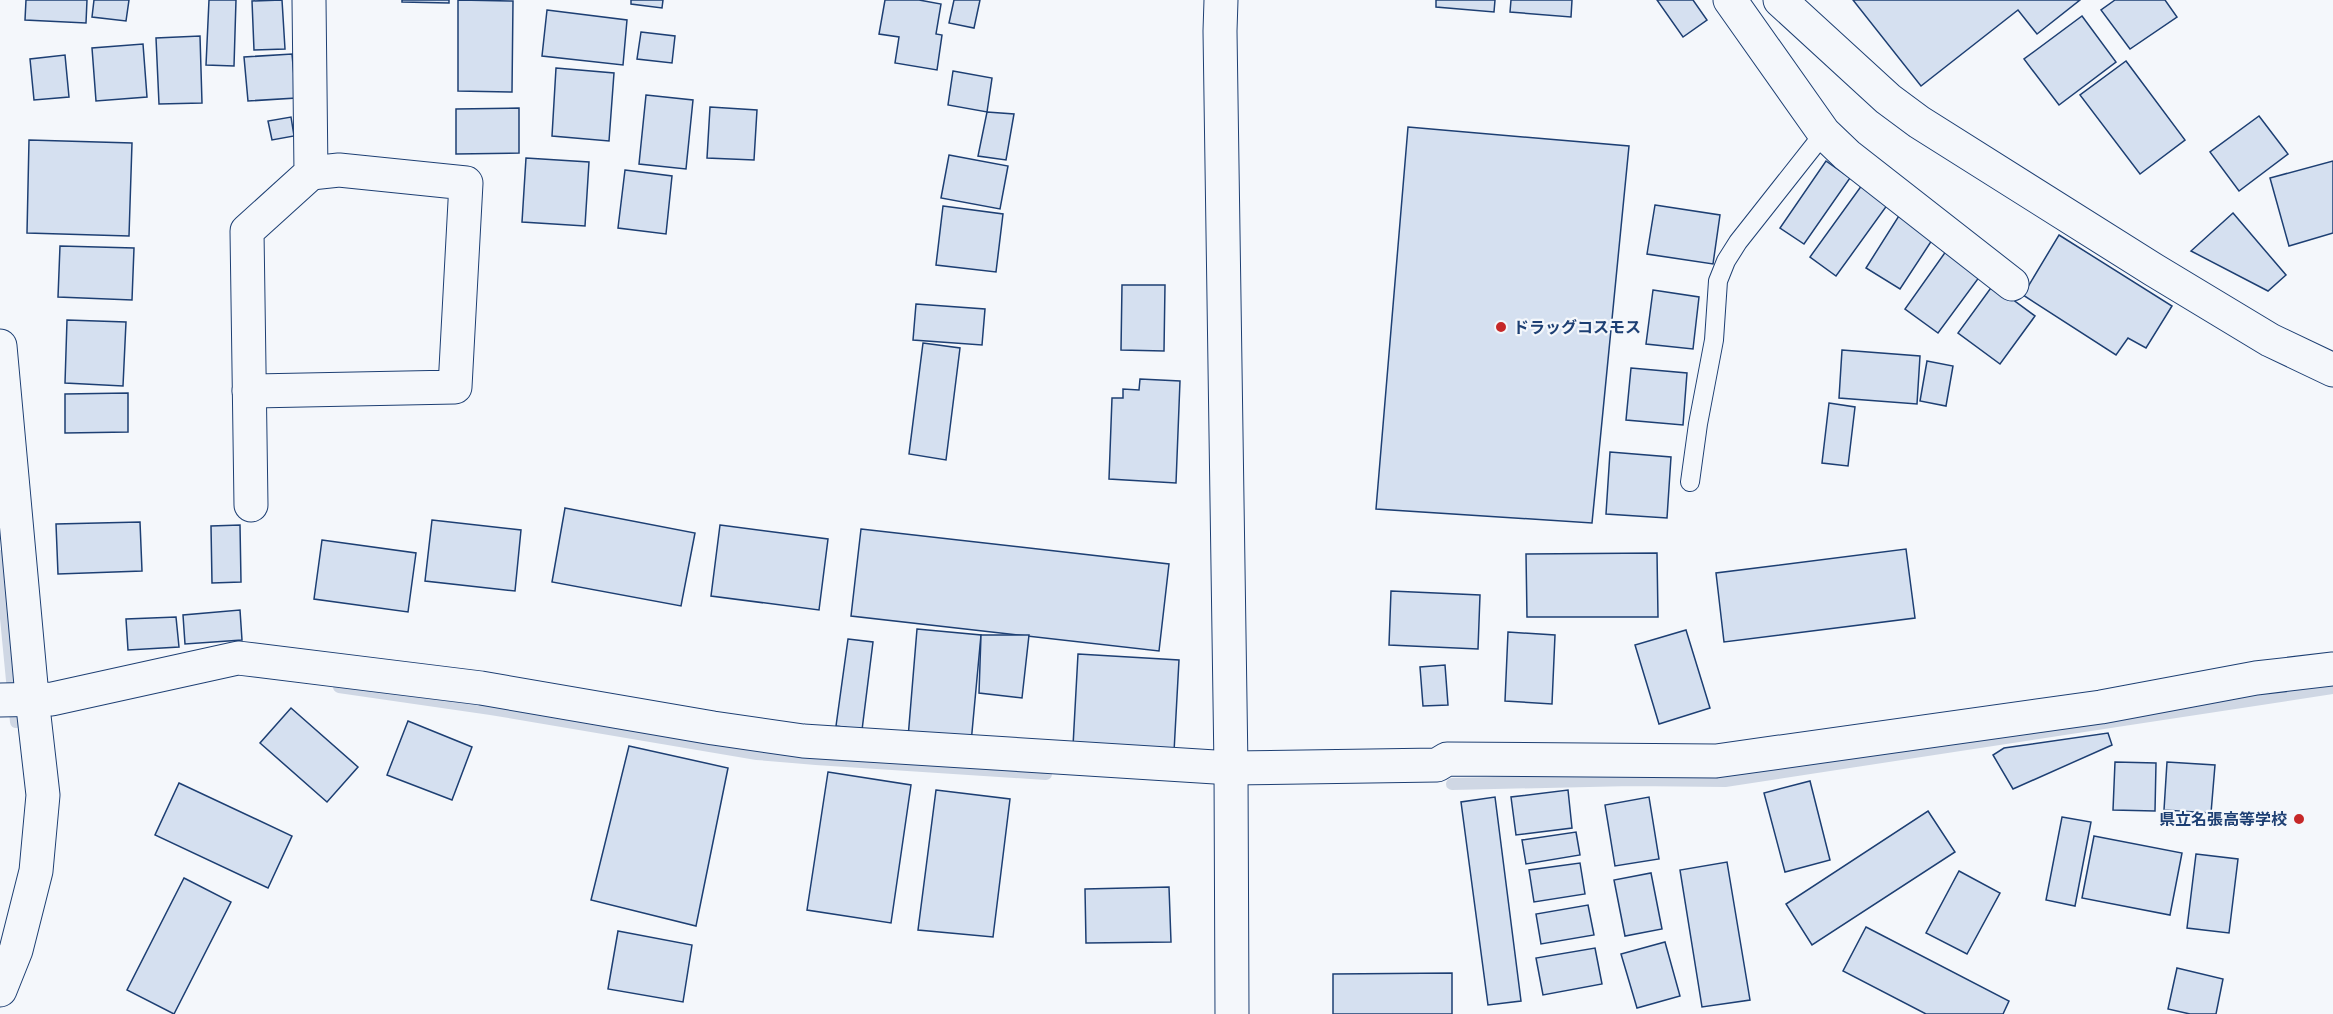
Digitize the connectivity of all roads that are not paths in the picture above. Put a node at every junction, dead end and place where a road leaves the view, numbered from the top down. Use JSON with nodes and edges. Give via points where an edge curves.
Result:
{"nodes":[{"id":1,"x":309,"y":0,"type":"edge"},
{"id":2,"x":1221,"y":0,"type":"edge"},
{"id":3,"x":1730,"y":0,"type":"edge"},
{"id":4,"x":1780,"y":0,"type":"edge"},
{"id":5,"x":1824,"y":133,"type":"junction"},
{"id":6,"x":311,"y":172,"type":"junction"},
{"id":7,"x":2012,"y":285,"type":"dead end"},
{"id":8,"x":0,"y":346,"type":"edge"},
{"id":9,"x":2333,"y":370,"type":"edge"},
{"id":10,"x":249,"y":391,"type":"junction"},
{"id":11,"x":1690,"y":482,"type":"dead end"},
{"id":12,"x":250,"y":505,"type":"dead end"},
{"id":13,"x":2333,"y":669,"type":"edge"},
{"id":14,"x":26,"y":708,"type":"edge"},
{"id":15,"x":1231,"y":768,"type":"junction"},
{"id":16,"x":0,"y":990,"type":"edge"},
{"id":17,"x":1232,"y":1014,"type":"edge"}],
"edges":[{"from":1,"to":6,"type":"street"},
{"from":2,"to":15,"type":"street"},
{"from":3,"to":5,"type":"street"},
{"from":4,"to":9,"type":"street","via":[[1888,99],[1977,161],[2270,340]]},
{"from":5,"to":7,"type":"street"},
{"from":5,"to":11,"type":"lane","via":[[1738,243],[1718,281],[1714,340]]},
{"from":6,"to":10,"type":"street","via":[[247,231]]},
{"from":6,"to":10,"type":"street","via":[[339,170],[466,183],[455,387]]},
{"from":8,"to":14,"type":"street"},
{"from":10,"to":12,"type":"street"},
{"from":13,"to":15,"type":"street","via":[[2256,678],[2101,707],[1716,761],[1447,759],[1437,765]]},
{"from":14,"to":15,"type":"street","via":[[238,658],[481,688],[803,741]]},
{"from":14,"to":16,"type":"street","via":[[43,795],[36,871],[16,950]]},
{"from":15,"to":17,"type":"street"}]}
